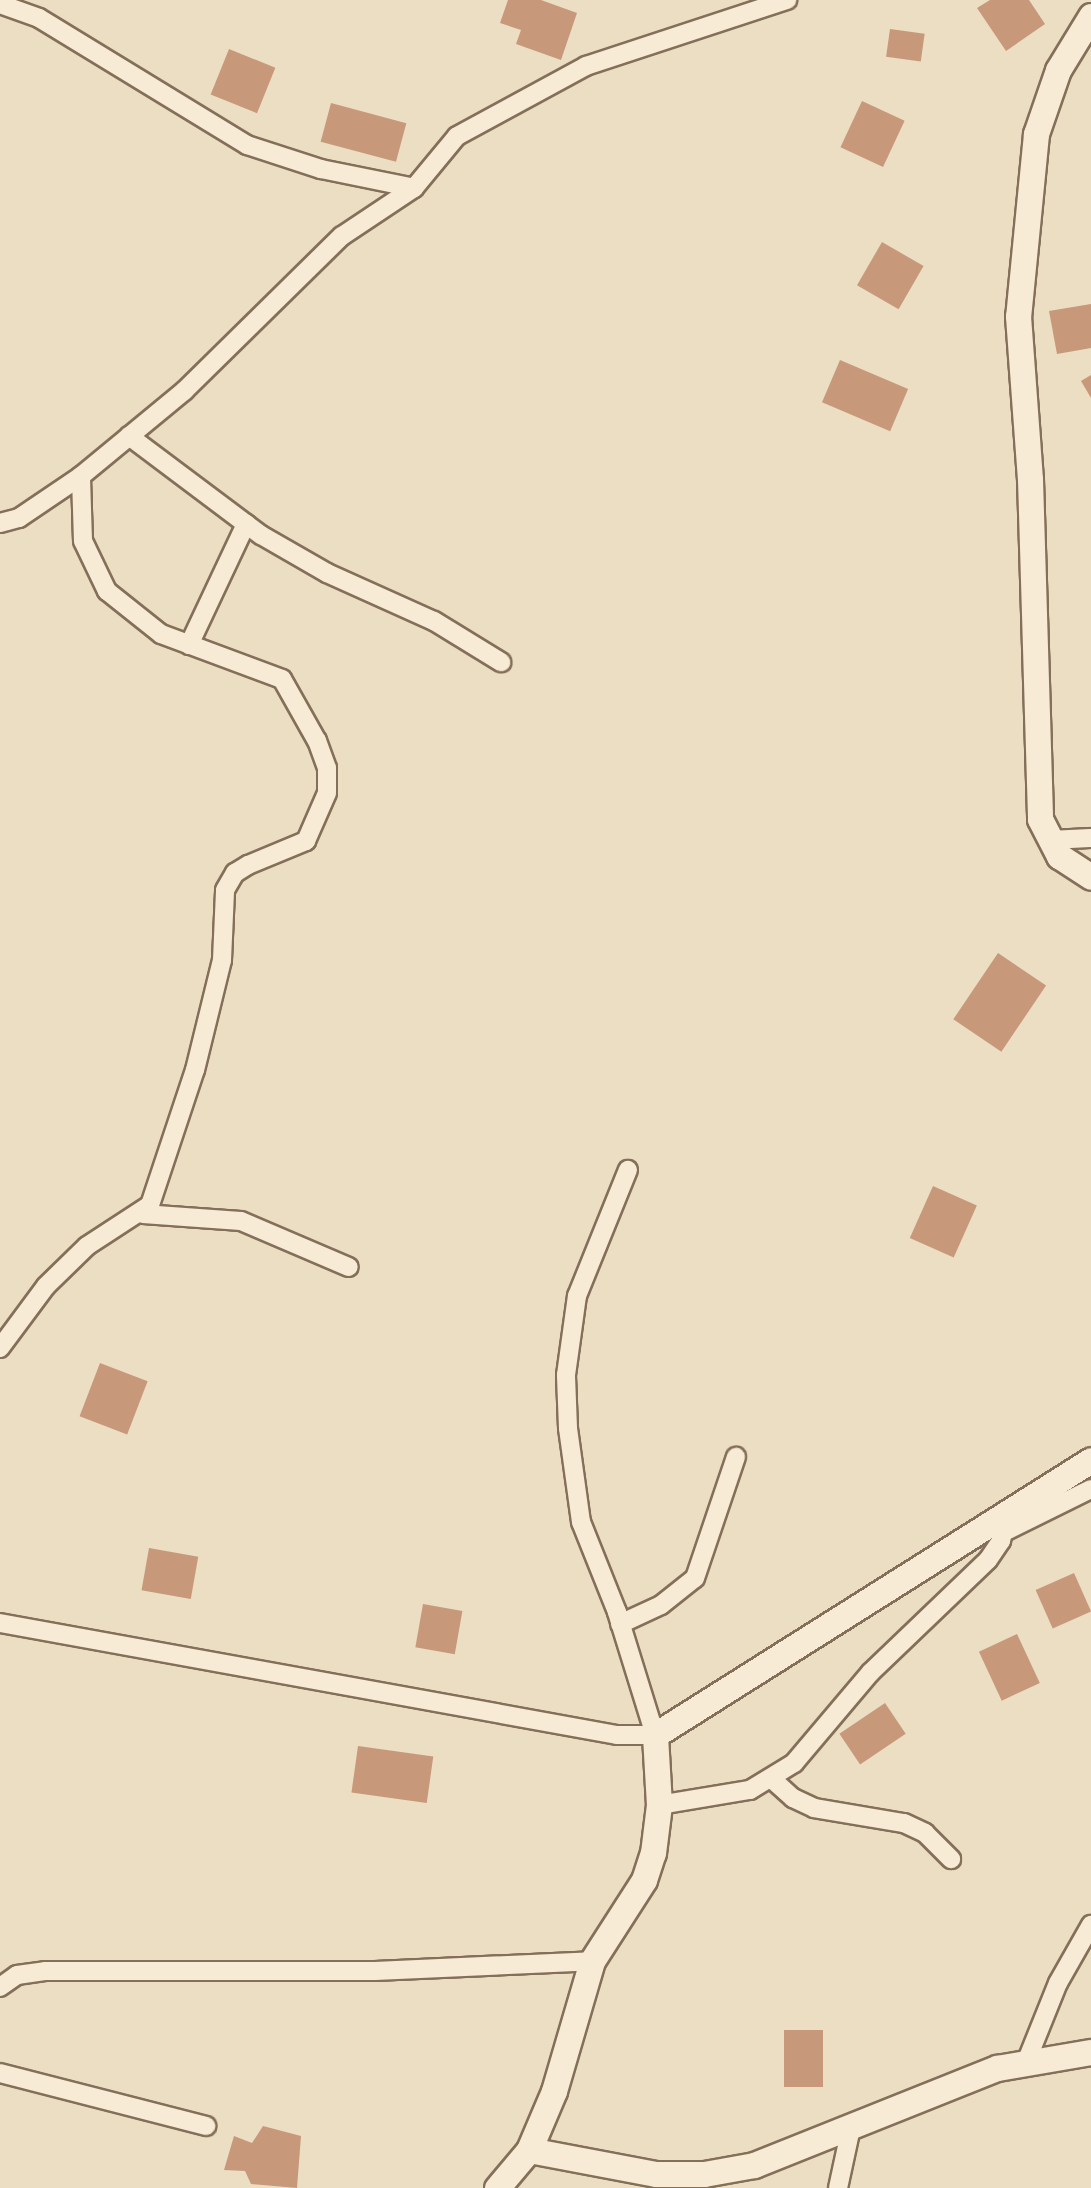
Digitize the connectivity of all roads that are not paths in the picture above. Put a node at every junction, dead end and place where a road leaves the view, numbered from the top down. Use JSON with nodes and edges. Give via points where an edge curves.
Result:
{"nodes":[{"id":1,"x":787,"y":0,"type":"edge"},
{"id":2,"x":0,"y":4,"type":"edge"},
{"id":3,"x":1091,"y":16,"type":"edge"},
{"id":4,"x":414,"y":188,"type":"junction"},
{"id":5,"x":129,"y":436,"type":"junction"},
{"id":6,"x":80,"y":476,"type":"junction"},
{"id":7,"x":0,"y":523,"type":"edge"},
{"id":8,"x":246,"y":524,"type":"junction"},
{"id":9,"x":190,"y":645,"type":"junction"},
{"id":10,"x":502,"y":662,"type":"dead end"},
{"id":11,"x":1091,"y":838,"type":"edge"},
{"id":12,"x":1049,"y":840,"type":"junction"},
{"id":13,"x":1091,"y":878,"type":"edge"},
{"id":14,"x":628,"y":1170,"type":"dead end"},
{"id":15,"x":143,"y":1214,"type":"junction"},
{"id":16,"x":349,"y":1267,"type":"dead end"},
{"id":17,"x":0,"y":1348,"type":"edge"},
{"id":18,"x":736,"y":1457,"type":"dead end"},
{"id":19,"x":1091,"y":1460,"type":"edge"},
{"id":20,"x":1091,"y":1488,"type":"edge"},
{"id":21,"x":1006,"y":1523,"type":"junction"},
{"id":22,"x":0,"y":1623,"type":"edge"},
{"id":23,"x":620,"y":1624,"type":"junction"},
{"id":24,"x":655,"y":1736,"type":"junction"},
{"id":25,"x":772,"y":1780,"type":"junction"},
{"id":26,"x":660,"y":1805,"type":"junction"},
{"id":27,"x":951,"y":1859,"type":"dead end"},
{"id":28,"x":1091,"y":1925,"type":"edge"},
{"id":29,"x":592,"y":1960,"type":"junction"},
{"id":30,"x":0,"y":1987,"type":"edge"},
{"id":31,"x":1091,"y":2052,"type":"edge"},
{"id":32,"x":1027,"y":2060,"type":"junction"},
{"id":33,"x":0,"y":2073,"type":"edge"},
{"id":34,"x":206,"y":2126,"type":"dead end"},
{"id":35,"x":852,"y":2128,"type":"junction"},
{"id":36,"x":529,"y":2150,"type":"junction"},
{"id":37,"x":497,"y":2188,"type":"edge"},
{"id":38,"x":838,"y":2188,"type":"edge"}],
"edges":[{"from":1,"to":4,"type":"street","via":[[586,66],[456,136]]},
{"from":2,"to":4,"type":"street","via":[[63,31],[247,145]]},
{"from":3,"to":12,"type":"main road","via":[[1058,70],[1036,134],[1018,316],[1030,479],[1037,784]]},
{"from":4,"to":5,"type":"street","via":[[342,236]]},
{"from":5,"to":6,"type":"street"},
{"from":5,"to":8,"type":"street"},
{"from":6,"to":7,"type":"street","via":[[19,518]]},
{"from":6,"to":9,"type":"street","via":[[83,541],[107,590],[160,634]]},
{"from":8,"to":9,"type":"street"},
{"from":8,"to":10,"type":"street"},
{"from":9,"to":15,"type":"street","via":[[282,679],[322,754],[326,793],[306,841],[248,864],[225,890],[222,960],[195,1070]]},
{"from":11,"to":12,"type":"street"},
{"from":12,"to":13,"type":"main road","via":[[1059,856]]},
{"from":14,"to":23,"type":"street","via":[[577,1296],[566,1374],[581,1522]]},
{"from":15,"to":16,"type":"street","via":[[241,1221]]},
{"from":15,"to":17,"type":"street","via":[[87,1246],[46,1286]]},
{"from":18,"to":23,"type":"street","via":[[695,1578],[661,1606]]},
{"from":19,"to":21,"type":"main road"},
{"from":20,"to":21,"type":"street"},
{"from":21,"to":24,"type":"main road"},
{"from":21,"to":25,"type":"street","via":[[988,1560]]},
{"from":22,"to":24,"type":"street","via":[[617,1735]]},
{"from":23,"to":24,"type":"street"},
{"from":24,"to":26,"type":"main road"},
{"from":25,"to":26,"type":"street","via":[[730,1796]]},
{"from":25,"to":27,"type":"street","via":[[814,1808],[904,1823]]},
{"from":26,"to":29,"type":"main road","via":[[644,1880]]},
{"from":28,"to":32,"type":"street"},
{"from":29,"to":30,"type":"street","via":[[374,1971],[84,1969],[17,1975]]},
{"from":29,"to":36,"type":"main road","via":[[554,2092]]},
{"from":31,"to":32,"type":"main road"},
{"from":32,"to":35,"type":"main road"},
{"from":33,"to":34,"type":"street"},
{"from":35,"to":36,"type":"main road","via":[[754,2165],[704,2174],[656,2174]]},
{"from":35,"to":38,"type":"street"},
{"from":36,"to":37,"type":"main road"}]}
